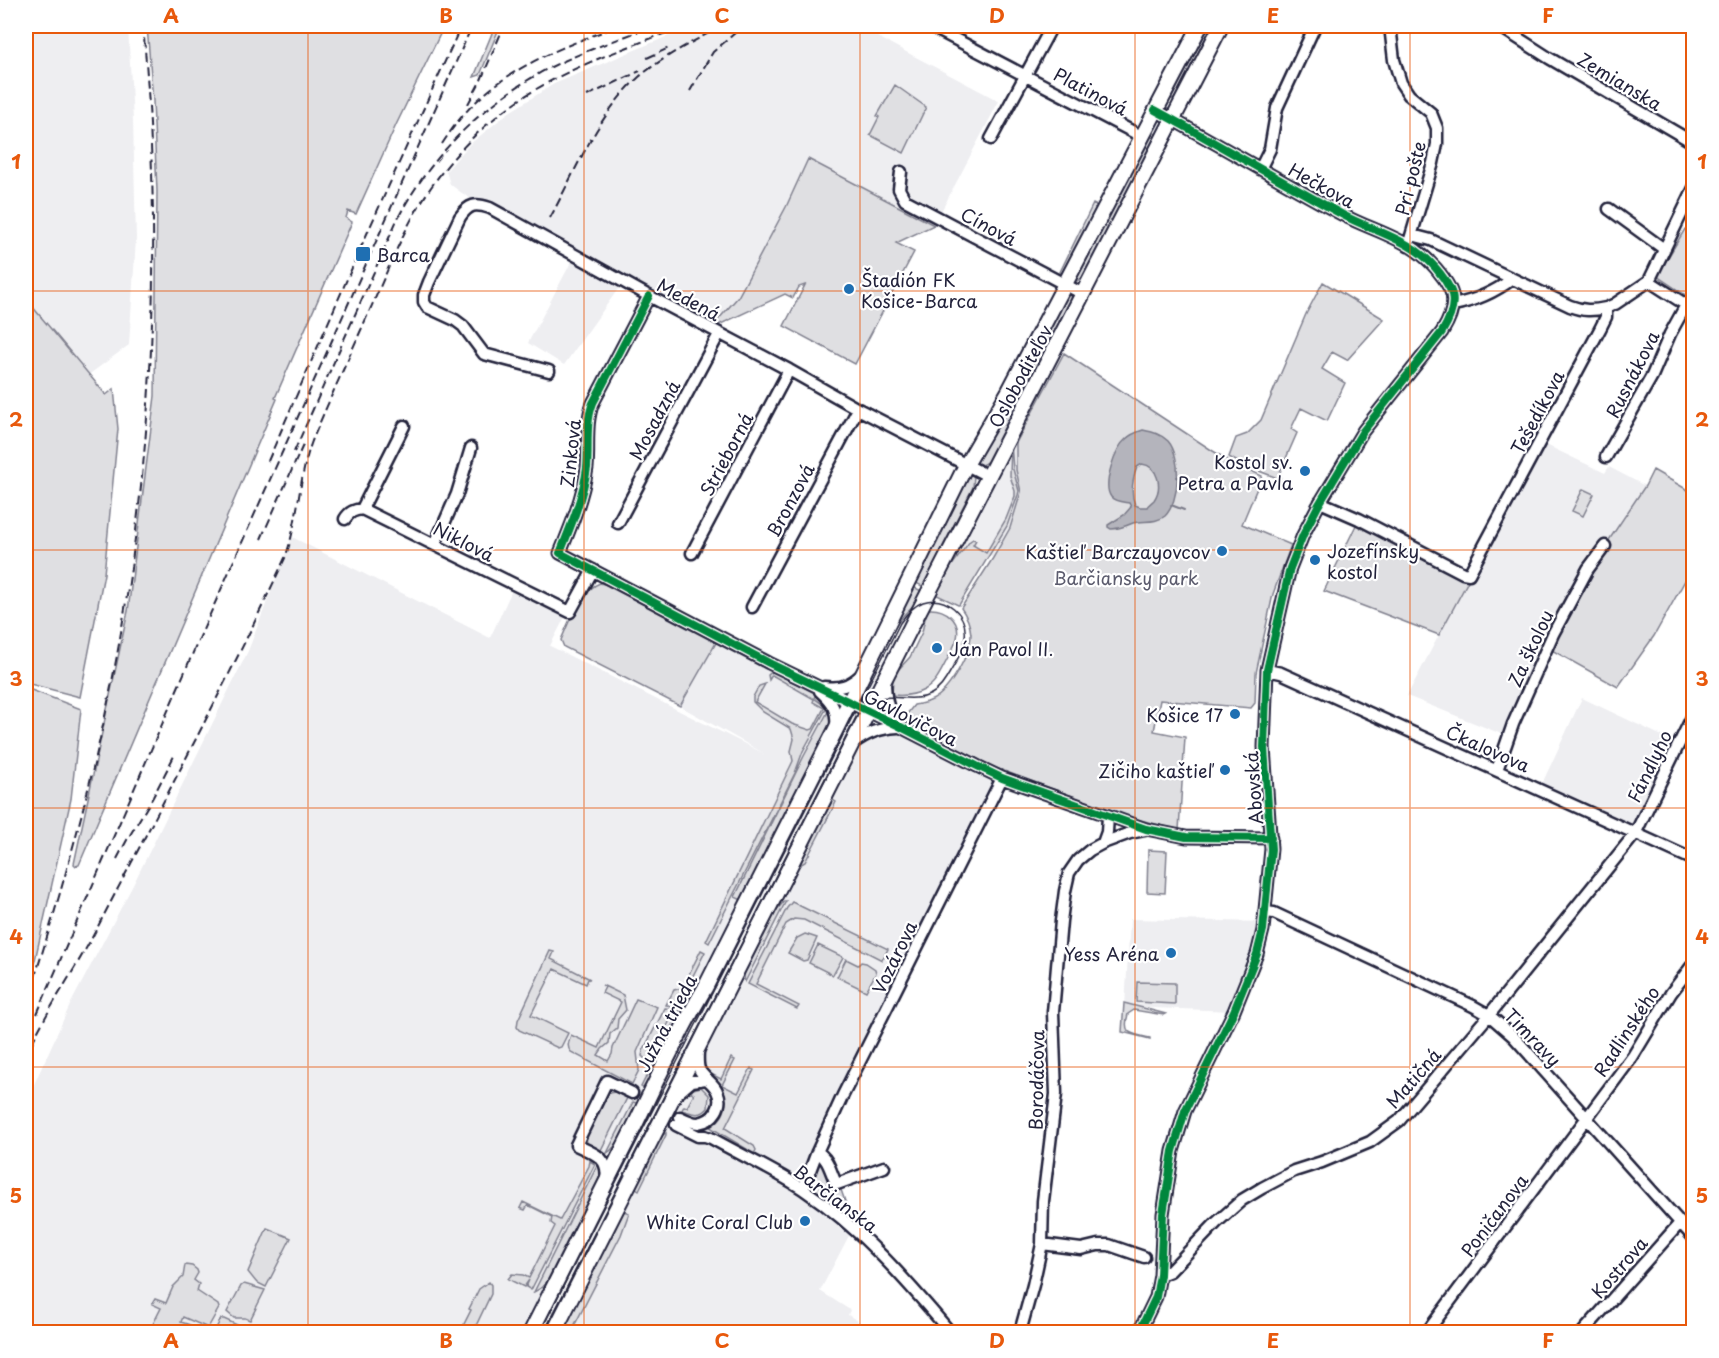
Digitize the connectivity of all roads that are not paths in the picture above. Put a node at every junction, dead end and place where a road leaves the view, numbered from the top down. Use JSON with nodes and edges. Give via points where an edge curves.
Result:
{"nodes":[{"id":1,"x":930,"y":26,"type":"edge"},
{"id":2,"x":1052,"y":26,"type":"edge"},
{"id":3,"x":1200,"y":26,"type":"edge"},
{"id":4,"x":1221,"y":26,"type":"edge"},
{"id":5,"x":1315,"y":26,"type":"edge"},
{"id":6,"x":1390,"y":26,"type":"edge"},
{"id":7,"x":1499,"y":26,"type":"edge"},
{"id":8,"x":1025,"y":75,"type":"junction"},
{"id":9,"x":1155,"y":110,"type":"junction"},
{"id":10,"x":1173,"y":120,"type":"junction"},
{"id":11,"x":1141,"y":136,"type":"junction"},
{"id":12,"x":991,"y":139,"type":"dead end"},
{"id":13,"x":1694,"y":143,"type":"edge"},
{"id":14,"x":1260,"y":168,"type":"junction"},
{"id":15,"x":901,"y":172,"type":"dead end"},
{"id":16,"x":1694,"y":188,"type":"edge"},
{"id":17,"x":1608,"y":209,"type":"dead end"},
{"id":18,"x":1410,"y":240,"type":"junction"},
{"id":19,"x":1664,"y":249,"type":"junction"},
{"id":20,"x":1512,"y":279,"type":"junction"},
{"id":21,"x":1649,"y":280,"type":"junction"},
{"id":22,"x":1065,"y":284,"type":"junction"},
{"id":23,"x":1083,"y":294,"type":"junction"},
{"id":24,"x":649,"y":296,"type":"junction"},
{"id":25,"x":1453,"y":305,"type":"junction"},
{"id":26,"x":1606,"y":308,"type":"junction"},
{"id":27,"x":1690,"y":308,"type":"edge"},
{"id":28,"x":719,"y":334,"type":"junction"},
{"id":29,"x":789,"y":370,"type":"junction"},
{"id":30,"x":549,"y":371,"type":"dead end"},
{"id":31,"x":858,"y":409,"type":"junction"},
{"id":32,"x":404,"y":426,"type":"dead end"},
{"id":33,"x":471,"y":448,"type":"dead end"},
{"id":34,"x":1606,"y":457,"type":"dead end"},
{"id":35,"x":966,"y":465,"type":"junction"},
{"id":36,"x":988,"y":476,"type":"junction"},
{"id":37,"x":1320,"y":502,"type":"junction"},
{"id":38,"x":362,"y":509,"type":"junction"},
{"id":39,"x":345,"y":519,"type":"dead end"},
{"id":40,"x":618,"y":523,"type":"dead end"},
{"id":41,"x":435,"y":544,"type":"junction"},
{"id":42,"x":1605,"y":546,"type":"dead end"},
{"id":43,"x":560,"y":553,"type":"joint"},
{"id":44,"x":692,"y":553,"type":"dead end"},
{"id":45,"x":593,"y":570,"type":"junction"},
{"id":46,"x":752,"y":607,"type":"dead end"},
{"id":47,"x":1267,"y":670,"type":"junction"},
{"id":48,"x":862,"y":675,"type":"junction"},
{"id":49,"x":885,"y":679,"type":"junction"},
{"id":50,"x":813,"y":685,"type":"junction"},
{"id":51,"x":849,"y":702,"type":"junction"},
{"id":52,"x":868,"y":711,"type":"junction"},
{"id":53,"x":1694,"y":713,"type":"edge"},
{"id":54,"x":899,"y":726,"type":"junction"},
{"id":55,"x":835,"y":731,"type":"junction"},
{"id":56,"x":851,"y":745,"type":"junction"},
{"id":57,"x":1497,"y":770,"type":"junction"},
{"id":58,"x":1002,"y":778,"type":"junction"},
{"id":59,"x":1108,"y":816,"type":"junction"},
{"id":60,"x":1146,"y":830,"type":"junction"},
{"id":61,"x":1635,"y":834,"type":"junction"},
{"id":62,"x":1271,"y":838,"type":"junction"},
{"id":63,"x":1103,"y":843,"type":"junction"},
{"id":64,"x":1694,"y":860,"type":"edge"},
{"id":65,"x":1266,"y":912,"type":"junction"},
{"id":66,"x":1694,"y":963,"type":"edge"},
{"id":67,"x":1489,"y":1015,"type":"junction"},
{"id":68,"x":698,"y":1049,"type":"junction"},
{"id":69,"x":706,"y":1079,"type":"junction"},
{"id":70,"x":632,"y":1093,"type":"tunnel mouth"},
{"id":71,"x":675,"y":1095,"type":"junction"},
{"id":72,"x":1587,"y":1118,"type":"junction"},
{"id":73,"x":628,"y":1139,"type":"junction"},
{"id":74,"x":817,"y":1152,"type":"junction"},
{"id":75,"x":600,"y":1157,"type":"junction"},
{"id":76,"x":884,"y":1167,"type":"dead end"},
{"id":77,"x":604,"y":1186,"type":"junction"},
{"id":78,"x":803,"y":1190,"type":"junction"},
{"id":79,"x":1680,"y":1223,"type":"junction"},
{"id":80,"x":1694,"y":1238,"type":"edge"},
{"id":81,"x":1042,"y":1244,"type":"junction"},
{"id":82,"x":1144,"y":1257,"type":"dead end"},
{"id":83,"x":1160,"y":1275,"type":"junction"},
{"id":84,"x":531,"y":1332,"type":"edge"},
{"id":85,"x":554,"y":1332,"type":"edge"},
{"id":86,"x":950,"y":1332,"type":"edge"},
{"id":87,"x":1020,"y":1332,"type":"edge"},
{"id":88,"x":1139,"y":1332,"type":"edge"},
{"id":89,"x":1427,"y":1332,"type":"edge"},
{"id":90,"x":1583,"y":1332,"type":"edge"}],
"edges":[{"from":1,"to":8,"type":"street","name":"Platinová"},
{"from":2,"to":8,"type":"street","name":"Platinová"},
{"from":3,"to":9,"type":"main road","name":"Osloboditeľov"},
{"from":4,"to":10,"type":"main road","name":"Osloboditeľov"},
{"from":5,"to":14,"type":"street","via":[[1277,108],[1270,149]]},
{"from":6,"to":18,"type":"street","name":"Pri pošte","via":[[1401,83],[1408,95],[1431,113],[1437,128],[1433,163]]},
{"from":7,"to":13,"type":"street","name":"Zemianska"},
{"from":8,"to":11,"type":"street","name":"Platinová"},
{"from":8,"to":12,"type":"street","name":"Platinová"},
{"from":9,"to":10,"type":"street","name":"Hečkova"},
{"from":9,"to":11,"type":"main road","name":"Osloboditeľov"},
{"from":10,"to":14,"type":"street","name":"Hečkova"},
{"from":10,"to":23,"type":"main road","name":"Osloboditeľov"},
{"from":11,"to":22,"type":"main road","name":"Osloboditeľov"},
{"from":14,"to":18,"type":"street","name":"Hečkova","via":[[1343,215]]},
{"from":15,"to":22,"type":"street","name":"Cínová","via":[[899,189],[905,200]]},
{"from":16,"to":19,"type":"street"},
{"from":17,"to":19,"type":"street"},
{"from":18,"to":20,"type":"street","via":[[1431,240]]},
{"from":18,"to":25,"type":"street","name":"Hečkova","via":[[1445,280],[1452,292]]},
{"from":19,"to":21,"type":"street"},
{"from":20,"to":25,"type":"street","via":[[1477,298]]},
{"from":20,"to":26,"type":"street","via":[[1584,311]]},
{"from":21,"to":26,"type":"street"},
{"from":21,"to":27,"type":"street"},
{"from":22,"to":23,"type":"street","name":"Cínová"},
{"from":22,"to":35,"type":"main road","name":"Osloboditeľov"},
{"from":23,"to":36,"type":"main road","name":"Osloboditeľov"},
{"from":24,"to":28,"type":"street","name":"Medená"},
{"from":24,"to":30,"type":"street","name":"Medená","via":[[480,205],[466,209],[429,282],[424,302],[463,326],[484,354]]},
{"from":24,"to":43,"type":"street","name":"Zinková","via":[[589,413],[587,468]]},
{"from":25,"to":37,"type":"street","name":"Abovská","via":[[1446,325],[1363,431]]},
{"from":26,"to":37,"type":"street","name":"Tešedíkova","via":[[1600,329],[1469,574]]},
{"from":27,"to":34,"type":"street","name":"Rusnákova","via":[[1670,334],[1652,376]]},
{"from":28,"to":29,"type":"street","name":"Medená"},
{"from":28,"to":40,"type":"street","name":"Mosadzná"},
{"from":29,"to":31,"type":"street","name":"Medená"},
{"from":29,"to":44,"type":"street","name":"Strieborná"},
{"from":31,"to":35,"type":"street","name":"Medená"},
{"from":31,"to":46,"type":"street","name":"Bronzová"},
{"from":32,"to":38,"type":"street"},
{"from":33,"to":41,"type":"street","via":[[457,494]]},
{"from":35,"to":36,"type":"street","name":"Medená"},
{"from":35,"to":48,"type":"main road","name":"Osloboditeľov"},
{"from":36,"to":49,"type":"main road","name":"Osloboditeľov"},
{"from":37,"to":47,"type":"street","name":"Abovská","via":[[1290,568]]},
{"from":38,"to":39,"type":"street","via":[[354,510]]},
{"from":38,"to":41,"type":"street","name":"Niklová"},
{"from":41,"to":45,"type":"street","name":"Niklová","via":[[570,612]]},
{"from":42,"to":57,"type":"street","name":"Za školou","via":[[1552,635]]},
{"from":43,"to":45,"type":"street","name":"Gavlovičova"},
{"from":45,"to":50,"type":"street","name":"Gavlovičova"},
{"from":47,"to":57,"type":"street","name":"Čkalovova"},
{"from":47,"to":62,"type":"street","name":"Abovská","via":[[1264,747]]},
{"from":48,"to":50,"type":"street","via":[[843,687]]},
{"from":48,"to":51,"type":"main road","name":"Osloboditeľov"},
{"from":49,"to":52,"type":"main road","name":"Osloboditeľov"},
{"from":49,"to":54,"type":"street","via":[[887,705]]},
{"from":50,"to":51,"type":"street","name":"Gavlovičova"},
{"from":50,"to":55,"type":"street","via":[[835,710]]},
{"from":51,"to":52,"type":"street","name":"Gavlovičova"},
{"from":51,"to":55,"type":"main road","name":"Osloboditeľov"},
{"from":52,"to":54,"type":"street","name":"Gavlovičova"},
{"from":52,"to":56,"type":"main road","name":"Osloboditeľov"},
{"from":53,"to":61,"type":"street","name":"Fándlyho"},
{"from":54,"to":56,"type":"street","via":[[873,731]]},
{"from":54,"to":58,"type":"street","name":"Gavlovičova"},
{"from":55,"to":73,"type":"main road","name":"Južná trieda"},
{"from":56,"to":68,"type":"main road"},
{"from":57,"to":61,"type":"street","name":"Čkalovova"},
{"from":58,"to":59,"type":"street","name":"Gavlovičova"},
{"from":58,"to":74,"type":"street","name":"Vozárova"},
{"from":59,"to":60,"type":"street","name":"Gavlovičova"},
{"from":59,"to":63,"type":"street"},
{"from":60,"to":62,"type":"street","name":"Gavlovičova","via":[[1186,837]]},
{"from":60,"to":63,"type":"street","name":"Borodáčova"},
{"from":61,"to":64,"type":"street","name":"Čkalovova"},
{"from":61,"to":67,"type":"street","name":"Matičná"},
{"from":62,"to":65,"type":"street","name":"Abovská"},
{"from":63,"to":81,"type":"street","name":"Borodáčova","via":[[1072,866],[1065,891],[1053,1012],[1056,1094],[1043,1201]]},
{"from":65,"to":67,"type":"street","name":"Timravy"},
{"from":65,"to":83,"type":"street","name":"Abovská","via":[[1253,964],[1185,1111],[1173,1151],[1163,1214]]},
{"from":66,"to":72,"type":"street","name":"Radlinského"},
{"from":67,"to":72,"type":"street","name":"Timravy"},
{"from":67,"to":83,"type":"street","name":"Matičná","via":[[1385,1132],[1370,1142],[1294,1171],[1242,1200],[1170,1271]]},
{"from":68,"to":69,"type":"street","via":[[698,1065]]},
{"from":68,"to":71,"type":"main road"},
{"from":69,"to":71,"type":"street","via":[[692,1081]]},
{"from":69,"to":78,"type":"street","name":"Barčianska","via":[[719,1096],[717,1110],[698,1123],[678,1121],[698,1136],[711,1138]]},
{"from":70,"to":75,"type":"street","via":[[607,1081],[576,1145]]},
{"from":71,"to":85,"type":"main road"},
{"from":72,"to":79,"type":"street","name":"Timravy"},
{"from":72,"to":89,"type":"street","name":"Poničanova"},
{"from":73,"to":75,"type":"street","via":[[614,1153]]},
{"from":73,"to":77,"type":"main road","name":"Južná trieda"},
{"from":74,"to":76,"type":"street","via":[[823,1155],[837,1184]]},
{"from":74,"to":78,"type":"street","name":"Vozárova"},
{"from":75,"to":77,"type":"street","via":[[606,1170]]},
{"from":77,"to":84,"type":"main road","name":"Južná trieda"},
{"from":78,"to":86,"type":"street","name":"Barčianska","via":[[872,1245]]},
{"from":79,"to":80,"type":"street","name":"Timravy"},
{"from":79,"to":90,"type":"street","name":"Kostrova"},
{"from":81,"to":82,"type":"street","via":[[1081,1249],[1109,1245]]},
{"from":81,"to":87,"type":"street","name":"Borodáčova"},
{"from":83,"to":88,"type":"street","name":"Abovská","via":[[1156,1297]]}]}
